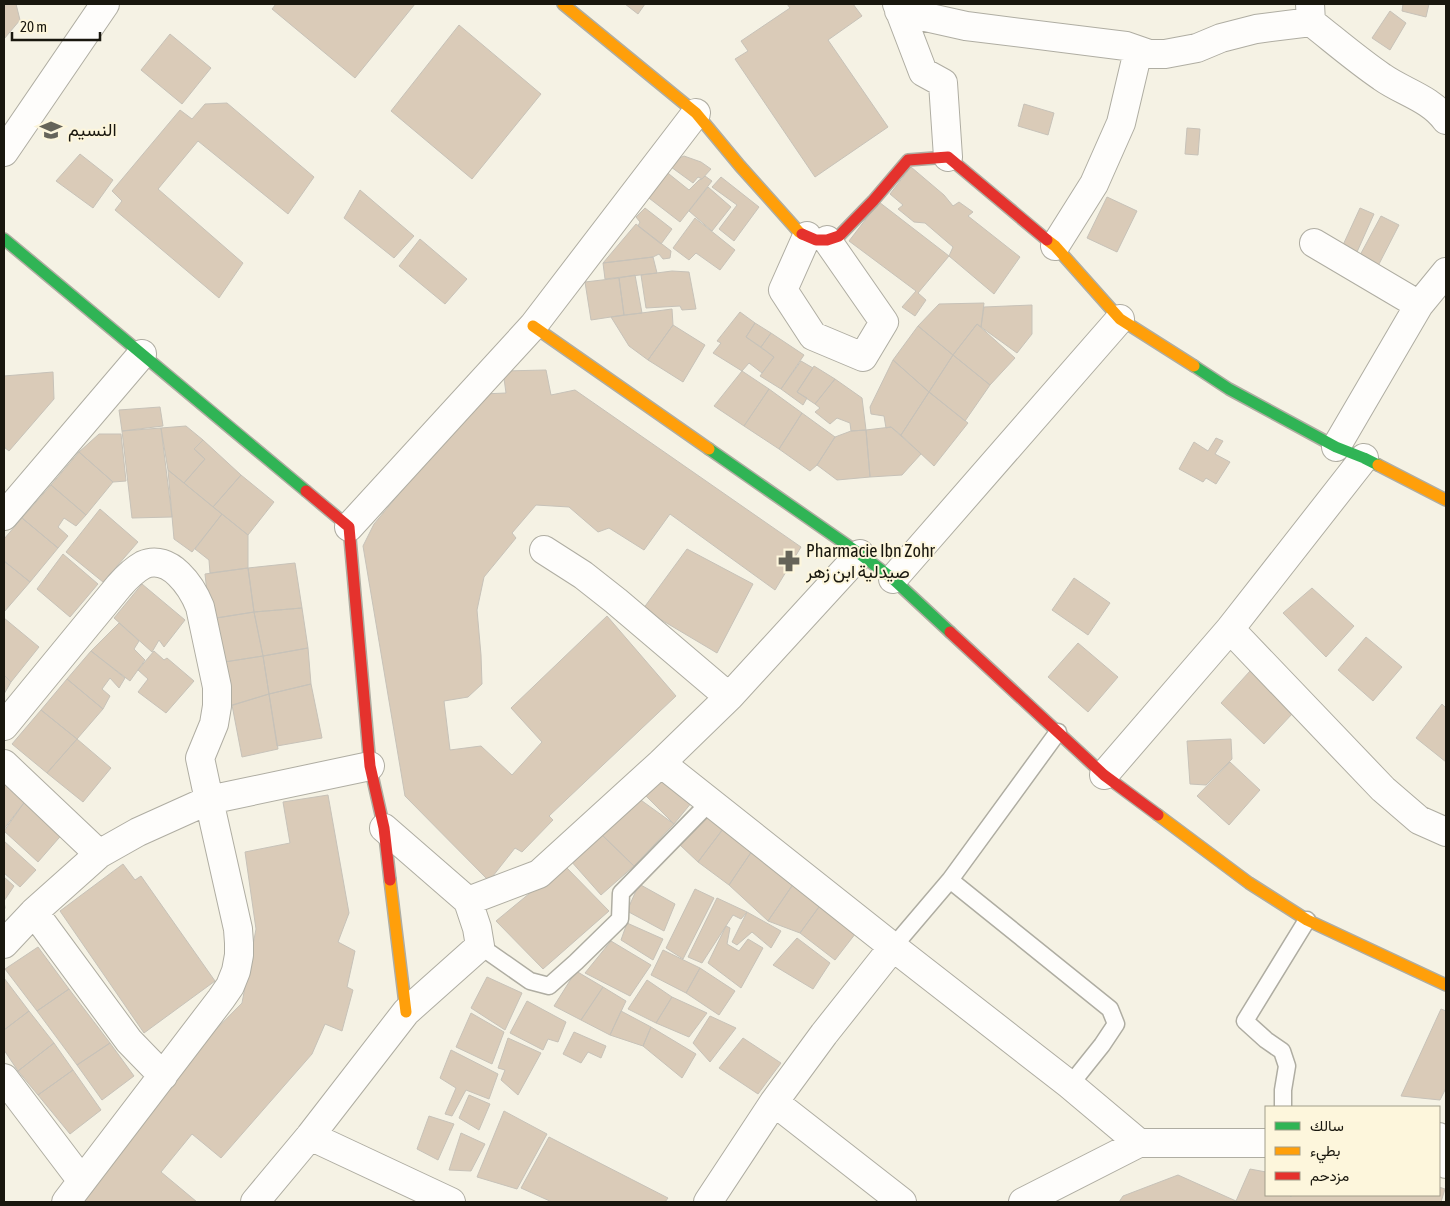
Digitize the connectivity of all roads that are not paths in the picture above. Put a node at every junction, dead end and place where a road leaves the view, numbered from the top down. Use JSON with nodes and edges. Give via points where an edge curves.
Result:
{"nodes":[{"id":1,"x":105,"y":4,"type":"edge"},
{"id":2,"x":563,"y":4,"type":"edge"},
{"id":3,"x":898,"y":7,"type":"edge"},
{"id":4,"x":1310,"y":13,"type":"edge"},
{"id":5,"x":1138,"y":50,"type":"junction"},
{"id":6,"x":696,"y":113,"type":"junction"},
{"id":7,"x":1446,"y":120,"type":"edge"},
{"id":8,"x":4,"y":152,"type":"edge"},
{"id":9,"x":948,"y":156,"type":"junction"},
{"id":10,"x":4,"y":240,"type":"edge"},
{"id":11,"x":1314,"y":243,"type":"dead end"},
{"id":12,"x":1055,"y":246,"type":"junction"},
{"id":13,"x":1446,"y":272,"type":"edge"},
{"id":14,"x":1419,"y":305,"type":"junction"},
{"id":15,"x":1120,"y":319,"type":"junction"},
{"id":16,"x":533,"y":326,"type":"junction"},
{"id":17,"x":142,"y":354,"type":"junction"},
{"id":18,"x":1336,"y":447,"type":"junction"},
{"id":19,"x":1364,"y":458,"type":"junction"},
{"id":20,"x":1446,"y":500,"type":"edge"},
{"id":21,"x":4,"y":516,"type":"edge"},
{"id":22,"x":349,"y":526,"type":"junction"},
{"id":23,"x":544,"y":550,"type":"dead end"},
{"id":24,"x":860,"y":554,"type":"junction"},
{"id":25,"x":893,"y":580,"type":"junction"},
{"id":26,"x":1230,"y":629,"type":"junction"},
{"id":27,"x":730,"y":698,"type":"junction"},
{"id":28,"x":4,"y":726,"type":"edge"},
{"id":29,"x":1058,"y":732,"type":"junction"},
{"id":30,"x":661,"y":763,"type":"junction"},
{"id":31,"x":4,"y":764,"type":"edge"},
{"id":32,"x":370,"y":766,"type":"junction"},
{"id":33,"x":1104,"y":775,"type":"junction"},
{"id":34,"x":209,"y":800,"type":"junction"},
{"id":35,"x":710,"y":802,"type":"junction"},
{"id":36,"x":384,"y":828,"type":"junction"},
{"id":37,"x":1446,"y":832,"type":"edge"},
{"id":38,"x":99,"y":854,"type":"junction"},
{"id":39,"x":950,"y":880,"type":"junction"},
{"id":40,"x":468,"y":901,"type":"junction"},
{"id":41,"x":34,"y":912,"type":"junction"},
{"id":42,"x":1307,"y":920,"type":"junction"},
{"id":43,"x":4,"y":944,"type":"edge"},
{"id":44,"x":480,"y":946,"type":"junction"},
{"id":45,"x":893,"y":947,"type":"junction"},
{"id":46,"x":1446,"y":985,"type":"edge"},
{"id":47,"x":406,"y":1012,"type":"junction"},
{"id":48,"x":163,"y":1076,"type":"junction"},
{"id":49,"x":4,"y":1078,"type":"edge"},
{"id":50,"x":1070,"y":1085,"type":"junction"},
{"id":51,"x":774,"y":1102,"type":"junction"},
{"id":52,"x":1283,"y":1106,"type":"edge"},
{"id":53,"x":310,"y":1136,"type":"junction"},
{"id":54,"x":1440,"y":1141,"type":"edge"},
{"id":55,"x":1139,"y":1143,"type":"junction"},
{"id":56,"x":1265,"y":1143,"type":"edge"},
{"id":57,"x":1446,"y":1164,"type":"edge"},
{"id":58,"x":74,"y":1192,"type":"edge"},
{"id":59,"x":255,"y":1202,"type":"edge"},
{"id":60,"x":451,"y":1202,"type":"edge"},
{"id":61,"x":708,"y":1202,"type":"edge"},
{"id":62,"x":902,"y":1202,"type":"edge"},
{"id":63,"x":1023,"y":1202,"type":"edge"}],
"edges":[{"from":1,"to":8,"type":"street"},
{"from":2,"to":6,"type":"street"},
{"from":3,"to":5,"type":"street","via":[[966,26]]},
{"from":3,"to":9,"type":"street","via":[[923,72],[943,83]]},
{"from":4,"to":5,"type":"street","via":[[1197,48],[1165,54]]},
{"from":4,"to":7,"type":"street","via":[[1383,78],[1428,102]]},
{"from":5,"to":12,"type":"street","via":[[1121,124],[1094,184]]},
{"from":6,"to":9,"type":"street","via":[[799,232],[817,238],[839,236],[908,160]]},
{"from":6,"to":16,"type":"street"},
{"from":9,"to":12,"type":"street"},
{"from":10,"to":17,"type":"street"},
{"from":11,"to":14,"type":"street"},
{"from":12,"to":15,"type":"street"},
{"from":13,"to":14,"type":"street"},
{"from":14,"to":18,"type":"street"},
{"from":15,"to":18,"type":"street","via":[[1229,389]]},
{"from":15,"to":25,"type":"street"},
{"from":16,"to":22,"type":"street"},
{"from":16,"to":24,"type":"street"},
{"from":17,"to":21,"type":"street"},
{"from":17,"to":22,"type":"street"},
{"from":18,"to":19,"type":"street"},
{"from":19,"to":20,"type":"street"},
{"from":19,"to":26,"type":"street"},
{"from":22,"to":32,"type":"street"},
{"from":23,"to":27,"type":"street","via":[[616,600]]},
{"from":24,"to":25,"type":"street"},
{"from":24,"to":27,"type":"street"},
{"from":25,"to":29,"type":"street"},
{"from":26,"to":33,"type":"street"},
{"from":26,"to":37,"type":"street","via":[[1383,789],[1419,820]]},
{"from":27,"to":30,"type":"street"},
{"from":28,"to":34,"type":"street","via":[[127,578],[145,564],[169,567],[181,576],[196,596],[216,687],[214,724],[200,758]]},
{"from":29,"to":33,"type":"street"},
{"from":29,"to":39,"type":"lane"},
{"from":30,"to":35,"type":"street"},
{"from":30,"to":40,"type":"street","via":[[539,874]]},
{"from":31,"to":38,"type":"street"},
{"from":32,"to":34,"type":"street"},
{"from":32,"to":36,"type":"street"},
{"from":33,"to":42,"type":"street","via":[[1249,883]]},
{"from":34,"to":38,"type":"street","via":[[138,832]]},
{"from":34,"to":48,"type":"street","via":[[238,930],[239,955],[230,986]]},
{"from":35,"to":44,"type":"lane","via":[[621,893],[620,919],[549,986],[530,981]]},
{"from":35,"to":45,"type":"street"},
{"from":36,"to":40,"type":"street"},
{"from":36,"to":47,"type":"street"},
{"from":38,"to":41,"type":"street"},
{"from":39,"to":45,"type":"lane"},
{"from":39,"to":50,"type":"lane","via":[[1110,1009],[1116,1024]]},
{"from":40,"to":44,"type":"street"},
{"from":41,"to":43,"type":"street"},
{"from":41,"to":48,"type":"street","via":[[129,1041]]},
{"from":42,"to":46,"type":"street"},
{"from":42,"to":52,"type":"lane","via":[[1245,1021],[1282,1051],[1287,1066]]},
{"from":44,"to":47,"type":"street"},
{"from":45,"to":50,"type":"street"},
{"from":45,"to":51,"type":"street"},
{"from":47,"to":53,"type":"street"},
{"from":48,"to":58,"type":"street"},
{"from":49,"to":58,"type":"street"},
{"from":50,"to":55,"type":"street"},
{"from":51,"to":61,"type":"street"},
{"from":51,"to":62,"type":"street"},
{"from":53,"to":59,"type":"street"},
{"from":53,"to":60,"type":"street"},
{"from":54,"to":57,"type":"street"},
{"from":55,"to":56,"type":"street"},
{"from":55,"to":63,"type":"street"}]}
